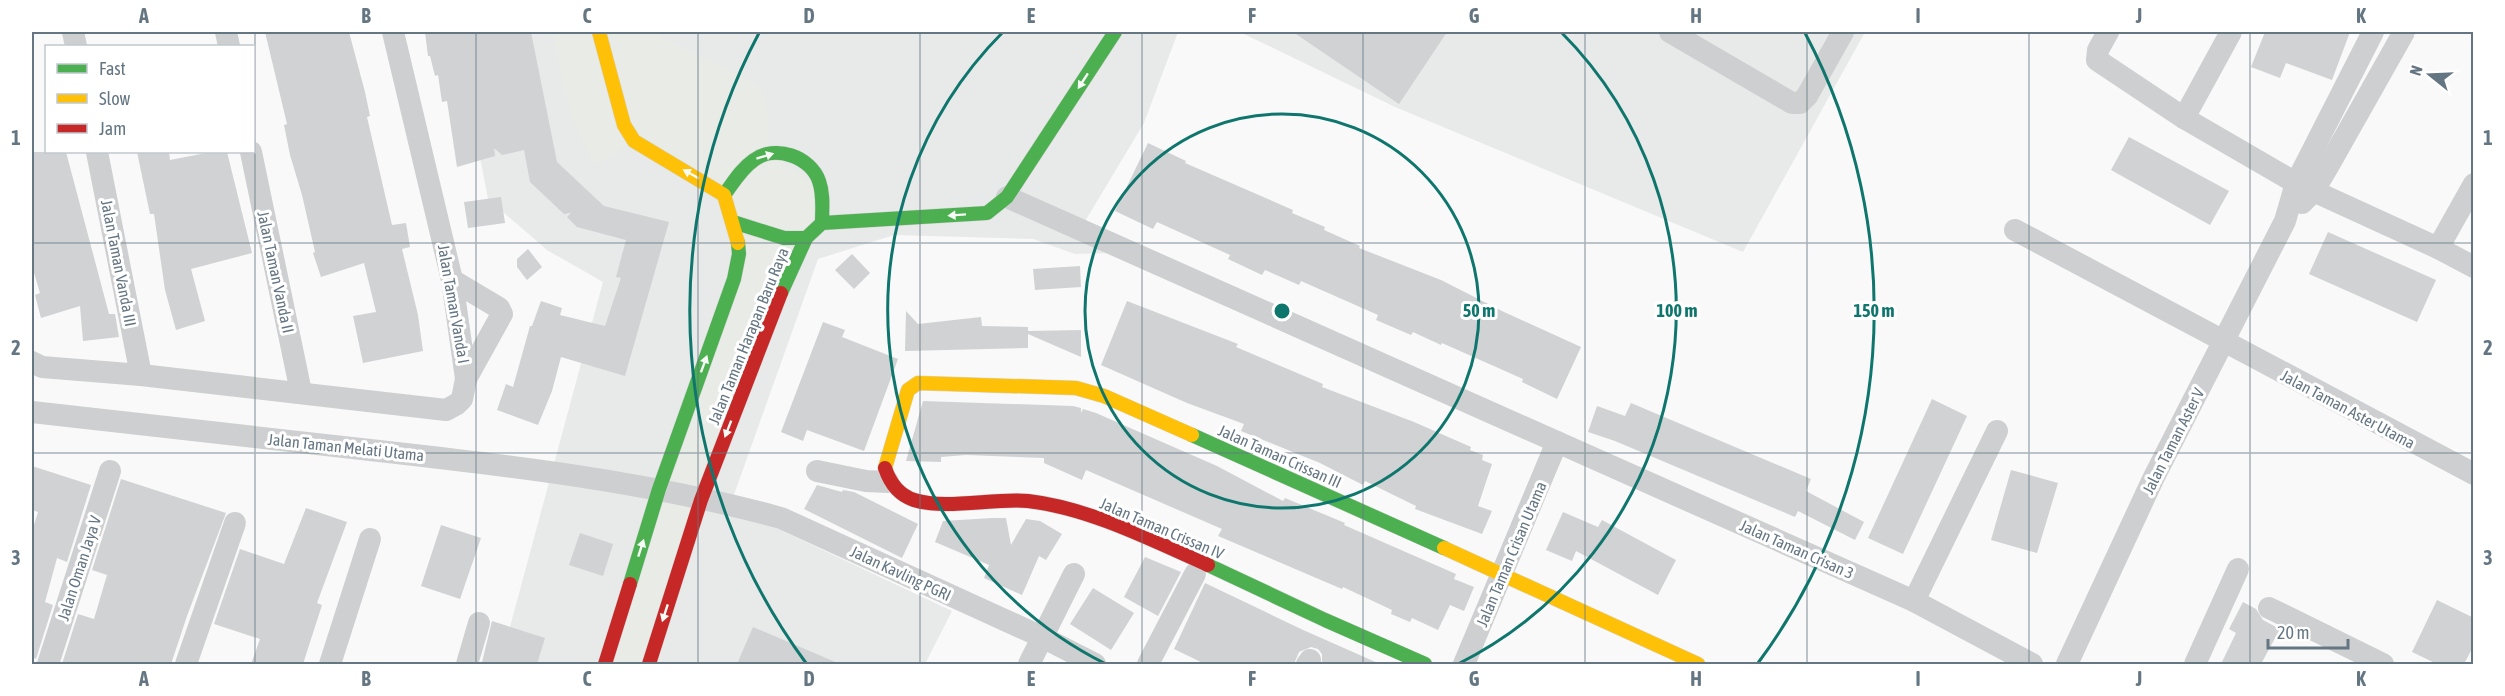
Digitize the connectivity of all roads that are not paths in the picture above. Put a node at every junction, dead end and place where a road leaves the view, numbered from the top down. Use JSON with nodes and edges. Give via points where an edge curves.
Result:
{"nodes":[{"id":1,"x":393,"y":32,"type":"edge"},
{"id":2,"x":599,"y":32,"type":"edge"},
{"id":3,"x":1115,"y":32,"type":"edge"},
{"id":4,"x":1670,"y":32,"type":"edge"},
{"id":5,"x":1843,"y":32,"type":"edge"},
{"id":6,"x":2108,"y":32,"type":"edge"},
{"id":7,"x":2231,"y":32,"type":"edge"},
{"id":8,"x":2373,"y":32,"type":"edge"},
{"id":9,"x":2404,"y":32,"type":"edge"},
{"id":10,"x":2184,"y":118,"type":"junction"},
{"id":11,"x":97,"y":153,"type":"edge"},
{"id":12,"x":251,"y":153,"type":"edge"},
{"id":13,"x":2474,"y":184,"type":"edge"},
{"id":14,"x":2304,"y":187,"type":"junction"},
{"id":15,"x":724,"y":195,"type":"junction"},
{"id":16,"x":1008,"y":197,"type":"junction"},
{"id":17,"x":733,"y":222,"type":"junction"},
{"id":18,"x":822,"y":224,"type":"junction"},
{"id":19,"x":2015,"y":230,"type":"dead end"},
{"id":20,"x":806,"y":238,"type":"junction"},
{"id":21,"x":2438,"y":248,"type":"junction"},
{"id":22,"x":2474,"y":267,"type":"edge"},
{"id":23,"x":452,"y":280,"type":"junction"},
{"id":24,"x":2223,"y":343,"type":"junction"},
{"id":25,"x":32,"y":362,"type":"edge"},
{"id":26,"x":141,"y":375,"type":"junction"},
{"id":27,"x":466,"y":379,"type":"junction"},
{"id":28,"x":302,"y":392,"type":"junction"},
{"id":29,"x":32,"y":411,"type":"edge"},
{"id":30,"x":1997,"y":431,"type":"dead end"},
{"id":31,"x":1557,"y":442,"type":"junction"},
{"id":32,"x":110,"y":471,"type":"dead end"},
{"id":33,"x":817,"y":471,"type":"dead end"},
{"id":34,"x":2474,"y":474,"type":"edge"},
{"id":35,"x":887,"y":476,"type":"junction"},
{"id":36,"x":659,"y":489,"type":"junction"},
{"id":37,"x":701,"y":500,"type":"junction"},
{"id":38,"x":235,"y":523,"type":"dead end"},
{"id":39,"x":370,"y":539,"type":"dead end"},
{"id":40,"x":2238,"y":569,"type":"dead end"},
{"id":41,"x":1074,"y":574,"type":"dead end"},
{"id":42,"x":1195,"y":574,"type":"dead end"},
{"id":43,"x":1503,"y":574,"type":"junction"},
{"id":44,"x":1914,"y":601,"type":"junction"},
{"id":45,"x":2269,"y":608,"type":"dead end"},
{"id":46,"x":479,"y":623,"type":"dead end"},
{"id":47,"x":1042,"y":637,"type":"junction"},
{"id":48,"x":48,"y":664,"type":"edge"},
{"id":49,"x":186,"y":664,"type":"edge"},
{"id":50,"x":330,"y":664,"type":"edge"},
{"id":51,"x":467,"y":664,"type":"edge"},
{"id":52,"x":605,"y":664,"type":"edge"},
{"id":53,"x":649,"y":664,"type":"edge"},
{"id":54,"x":1029,"y":664,"type":"edge"},
{"id":55,"x":1095,"y":664,"type":"edge"},
{"id":56,"x":1148,"y":664,"type":"edge"},
{"id":57,"x":1425,"y":664,"type":"edge"},
{"id":58,"x":1464,"y":664,"type":"edge"},
{"id":59,"x":1698,"y":664,"type":"edge"},
{"id":60,"x":2032,"y":664,"type":"edge"},
{"id":61,"x":2067,"y":664,"type":"edge"},
{"id":62,"x":2195,"y":664,"type":"edge"},
{"id":63,"x":2384,"y":664,"type":"edge"}],
"edges":[{"from":1,"to":23,"type":"street","name":"Jalan Taman Vanda I"},
{"from":15,"to":2,"type":"street","one_way":true,"via":[[634,141],[624,124]]},
{"from":3,"to":16,"type":"street","one_way":true},
{"from":4,"to":5,"type":"street","via":[[1792,103],[1800,104]]},
{"from":6,"to":10,"type":"street","via":[[2097,60]]},
{"from":7,"to":10,"type":"street"},
{"from":8,"to":14,"type":"street","name":"Jalan Taman Aster V"},
{"from":9,"to":14,"type":"street","name":"Jalan Taman Aster V"},
{"from":10,"to":14,"type":"street"},
{"from":11,"to":26,"type":"street","name":"Jalan Taman Vanda III"},
{"from":12,"to":28,"type":"street","name":"Jalan Taman Vanda II"},
{"from":13,"to":21,"type":"street"},
{"from":14,"to":21,"type":"street"},
{"from":14,"to":24,"type":"street","name":"Jalan Taman Aster V"},
{"from":15,"to":17,"type":"street","name":"Jalan Taman Harapan Baru Raya"},
{"from":15,"to":18,"type":"street","one_way":true,"via":[[757,157],[781,152],[802,160],[817,174],[822,190]]},
{"from":16,"to":18,"type":"street","one_way":true,"via":[[987,213]]},
{"from":16,"to":31,"type":"street","name":"Jalan Taman Crisan 3"},
{"from":17,"to":20,"type":"street","via":[[784,238]]},
{"from":36,"to":17,"type":"street","name":"Jalan Taman Harapan Baru Raya","one_way":true,"via":[[734,279],[739,254]]},
{"from":18,"to":20,"type":"street","name":"Jalan Taman Harapan Baru Raya"},
{"from":19,"to":24,"type":"street","name":"Jalan Taman Aster Utama"},
{"from":20,"to":37,"type":"street","name":"Jalan Taman Harapan Baru Raya","one_way":true},
{"from":21,"to":22,"type":"street"},
{"from":23,"to":27,"type":"street","name":"Jalan Taman Vanda I"},
{"from":23,"to":27,"type":"street","via":[[499,308],[502,314]]},
{"from":24,"to":34,"type":"street","name":"Jalan Taman Aster Utama"},
{"from":24,"to":61,"type":"street","name":"Jalan Taman Aster V","via":[[2153,479]]},
{"from":25,"to":26,"type":"street","name":"Jalan Taman Vanda I","via":[[42,367]]},
{"from":26,"to":28,"type":"street","name":"Jalan Taman Vanda I"},
{"from":27,"to":28,"type":"street","name":"Jalan Taman Vanda I","via":[[462,399],[446,410]]},
{"from":29,"to":36,"type":"street","name":"Jalan Taman Melati Utama","via":[[464,460]]},
{"from":30,"to":44,"type":"street"},
{"from":31,"to":43,"type":"street","name":"Jalan Taman Crisan Utama"},
{"from":31,"to":44,"type":"street","name":"Jalan Taman Crisan 3"},
{"from":32,"to":48,"type":"street","name":"Jalan Oman Jaya V"},
{"from":33,"to":35,"type":"street","via":[[866,481]]},
{"from":35,"to":43,"type":"street","name":"Jalan Taman Crissan III","via":[[908,390],[918,383],[1076,388],[1129,406]]},
{"from":35,"to":57,"type":"street","name":"Jalan Taman Crissan IV","via":[[902,494],[932,504],[1036,502],[1082,512],[1199,559]]},
{"from":36,"to":37,"type":"street","name":"Jalan Taman Melati Utama"},
{"from":52,"to":36,"type":"street","name":"Jalan Taman Harapan Baru Raya","one_way":true},
{"from":37,"to":47,"type":"street","name":"Jalan Kavling PGRI","via":[[781,518]]},
{"from":37,"to":53,"type":"street","name":"Jalan Taman Harapan Baru Raya","one_way":true},
{"from":38,"to":49,"type":"street"},
{"from":39,"to":50,"type":"street"},
{"from":40,"to":62,"type":"street"},
{"from":41,"to":47,"type":"street"},
{"from":42,"to":56,"type":"street"},
{"from":43,"to":58,"type":"street","name":"Jalan Taman Crisan Utama"},
{"from":43,"to":59,"type":"street","name":"Jalan Taman Crissan III"},
{"from":44,"to":60,"type":"street","name":"Jalan Taman Crisan 3"},
{"from":45,"to":63,"type":"street"},
{"from":46,"to":51,"type":"street"},
{"from":47,"to":54,"type":"street"},
{"from":47,"to":55,"type":"street","name":"Jalan Kavling PGRI"}]}
